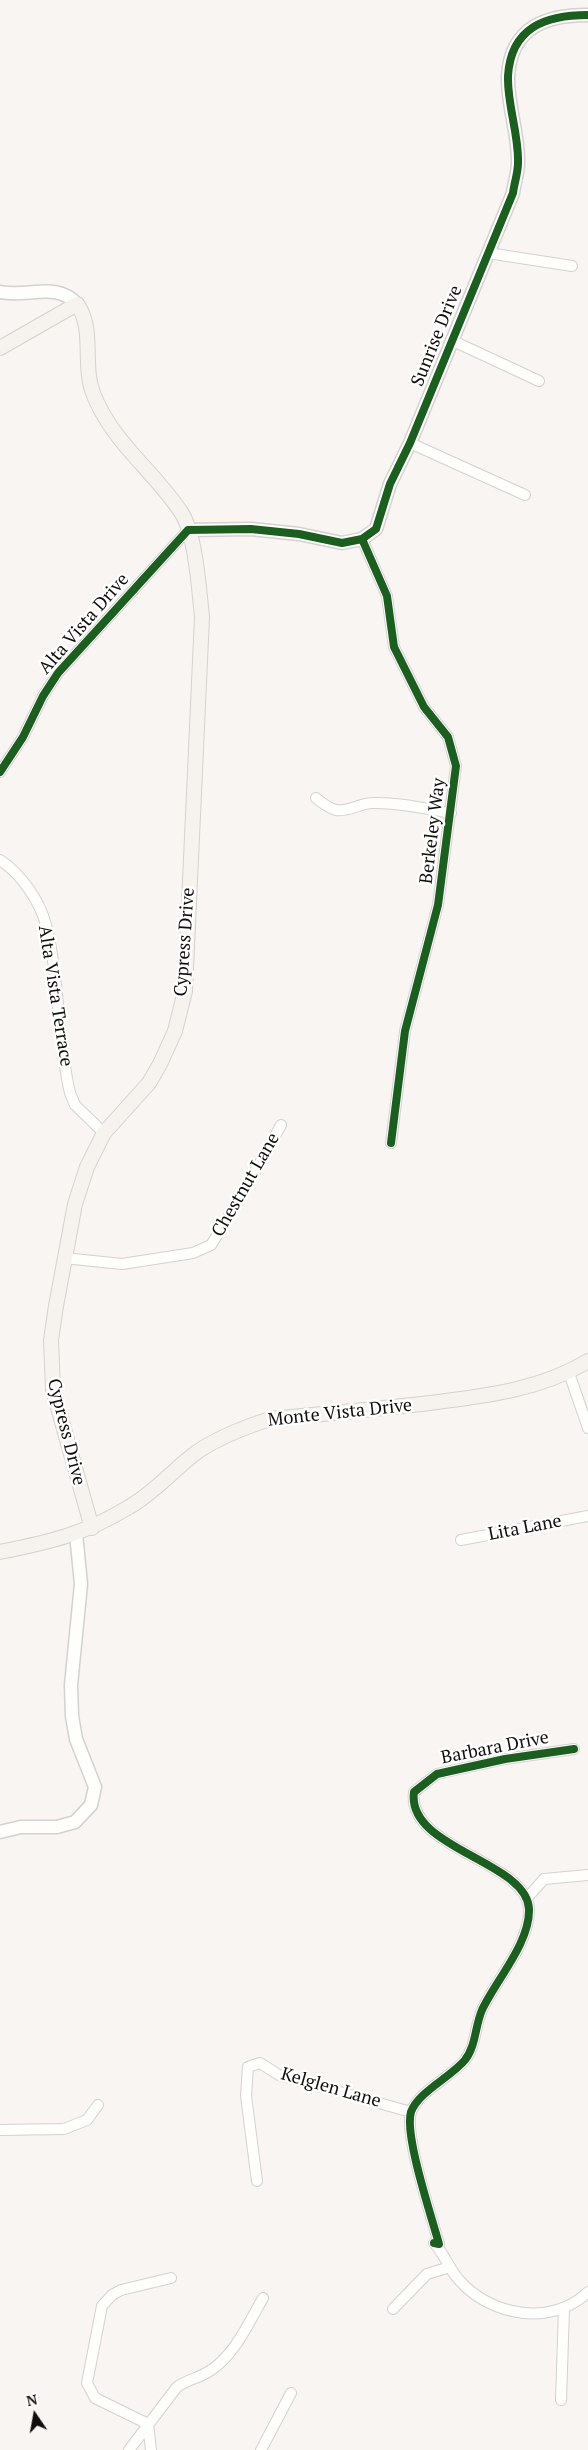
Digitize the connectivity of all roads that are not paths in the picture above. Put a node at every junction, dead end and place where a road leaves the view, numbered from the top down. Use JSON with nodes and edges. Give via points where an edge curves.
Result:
{"nodes":[{"id":1,"x":588,"y":15,"type":"edge"},
{"id":2,"x":488,"y":252,"type":"junction"},
{"id":3,"x":572,"y":266,"type":"dead end"},
{"id":4,"x":0,"y":292,"type":"edge"},
{"id":5,"x":77,"y":304,"type":"junction"},
{"id":6,"x":451,"y":340,"type":"junction"},
{"id":7,"x":0,"y":348,"type":"edge"},
{"id":8,"x":539,"y":381,"type":"dead end"},
{"id":9,"x":410,"y":443,"type":"junction"},
{"id":10,"x":525,"y":495,"type":"dead end"},
{"id":11,"x":188,"y":530,"type":"junction"},
{"id":12,"x":362,"y":539,"type":"junction"},
{"id":13,"x":0,"y":772,"type":"edge"},
{"id":14,"x":316,"y":798,"type":"dead end"},
{"id":15,"x":451,"y":813,"type":"junction"},
{"id":16,"x":0,"y":860,"type":"edge"},
{"id":17,"x":281,"y":1125,"type":"dead end"},
{"id":18,"x":104,"y":1134,"type":"junction"},
{"id":19,"x":391,"y":1143,"type":"dead end"},
{"id":20,"x":64,"y":1258,"type":"junction"},
{"id":21,"x":588,"y":1361,"type":"edge"},
{"id":22,"x":569,"y":1373,"type":"junction"},
{"id":23,"x":588,"y":1428,"type":"edge"},
{"id":24,"x":588,"y":1516,"type":"edge"},
{"id":25,"x":92,"y":1528,"type":"junction"},
{"id":26,"x":76,"y":1534,"type":"junction"},
{"id":27,"x":461,"y":1540,"type":"dead end"},
{"id":28,"x":0,"y":1552,"type":"edge"},
{"id":29,"x":574,"y":1749,"type":"dead end"},
{"id":30,"x":0,"y":1832,"type":"edge"},
{"id":31,"x":588,"y":1875,"type":"edge"},
{"id":32,"x":527,"y":1898,"type":"junction"},
{"id":33,"x":98,"y":2105,"type":"dead end"},
{"id":34,"x":411,"y":2112,"type":"junction"},
{"id":35,"x":0,"y":2130,"type":"edge"},
{"id":36,"x":257,"y":2181,"type":"dead end"},
{"id":37,"x":450,"y":2267,"type":"junction"},
{"id":38,"x":171,"y":2278,"type":"dead end"},
{"id":39,"x":588,"y":2292,"type":"edge"},
{"id":40,"x":263,"y":2298,"type":"dead end"},
{"id":41,"x":393,"y":2309,"type":"dead end"},
{"id":42,"x":564,"y":2309,"type":"junction"},
{"id":43,"x":291,"y":2393,"type":"dead end"},
{"id":44,"x":561,"y":2400,"type":"dead end"},
{"id":45,"x":148,"y":2424,"type":"junction"},
{"id":46,"x":129,"y":2450,"type":"edge"},
{"id":47,"x":151,"y":2450,"type":"edge"},
{"id":48,"x":261,"y":2450,"type":"edge"}],
"edges":[{"from":1,"to":2,"type":"street","name":"Sunrise Drive","via":[[551,18],[534,25],[514,51],[508,76],[518,163],[513,193]]},
{"from":2,"to":3,"type":"street"},
{"from":2,"to":6,"type":"street","name":"Sunrise Drive"},
{"from":4,"to":5,"type":"street","via":[[57,291]]},
{"from":5,"to":7,"type":"main road"},
{"from":5,"to":11,"type":"main road","via":[[86,324],[88,373],[93,395],[124,445],[182,513]]},
{"from":6,"to":8,"type":"street"},
{"from":6,"to":9,"type":"street","name":"Sunrise Drive"},
{"from":9,"to":10,"type":"street"},
{"from":9,"to":12,"type":"street","name":"Sunrise Drive","via":[[390,484],[376,529]]},
{"from":11,"to":12,"type":"street","via":[[251,529],[342,543]]},
{"from":11,"to":13,"type":"street","name":"Alta Vista Drive","via":[[50,684]]},
{"from":11,"to":18,"type":"main road","name":"Cypress Drive","via":[[202,617],[185,991],[175,1031],[160,1064],[149,1083]]},
{"from":12,"to":15,"type":"street","name":"Berkeley Way","via":[[386,596],[394,647],[424,707],[448,737],[456,766]]},
{"from":14,"to":15,"type":"street","via":[[337,810],[363,803],[385,803]]},
{"from":15,"to":19,"type":"street","name":"Berkeley Way","via":[[438,905],[405,1031]]},
{"from":16,"to":18,"type":"street","name":"Alta Vista Terrace","via":[[20,878],[42,913],[70,1093],[75,1105]]},
{"from":17,"to":20,"type":"street","name":"Chestnut Lane","via":[[246,1188],[211,1244],[203,1250],[122,1264]]},
{"from":18,"to":20,"type":"main road","name":"Cypress Drive","via":[[87,1167]]},
{"from":20,"to":25,"type":"main road","name":"Cypress Drive","via":[[51,1340],[51,1375],[57,1409]]},
{"from":21,"to":22,"type":"main road","name":"Monte Vista Drive"},
{"from":22,"to":23,"type":"street"},
{"from":22,"to":25,"type":"main road","name":"Monte Vista Drive","via":[[529,1387],[490,1395],[270,1418],[228,1434],[198,1452],[131,1506]]},
{"from":24,"to":27,"type":"street","name":"Lita Lane"},
{"from":25,"to":26,"type":"main road","name":"Monte Vista Drive"},
{"from":26,"to":28,"type":"main road","name":"Monte Vista Drive"},
{"from":26,"to":30,"type":"street","via":[[82,1584],[71,1685],[72,1716],[76,1739],[95,1787],[91,1805],[75,1822],[57,1827],[21,1827]]},
{"from":29,"to":32,"type":"street","name":"Barbara Drive","via":[[505,1759],[437,1774],[414,1792],[415,1812],[432,1833],[488,1864],[522,1890]]},
{"from":31,"to":32,"type":"street","via":[[544,1879]]},
{"from":32,"to":34,"type":"street","via":[[526,1932],[483,2009],[469,2053],[456,2070],[421,2098]]},
{"from":33,"to":35,"type":"street","via":[[87,2120],[64,2129]]},
{"from":34,"to":36,"type":"street","name":"Kelglen Lane","via":[[279,2075],[260,2063],[248,2067],[246,2096]]},
{"from":34,"to":37,"type":"street","via":[[410,2134],[439,2244],[434,2243]]},
{"from":37,"to":41,"type":"street","via":[[427,2274]]},
{"from":37,"to":42,"type":"street","via":[[476,2296],[498,2308],[510,2312]]},
{"from":38,"to":45,"type":"street","via":[[121,2290],[112,2294],[102,2306],[87,2383],[96,2398]]},
{"from":39,"to":42,"type":"street"},
{"from":40,"to":45,"type":"street","via":[[233,2350],[209,2372],[186,2380]]},
{"from":42,"to":44,"type":"street"},
{"from":43,"to":48,"type":"street"},
{"from":45,"to":46,"type":"street"},
{"from":45,"to":47,"type":"street"}]}
